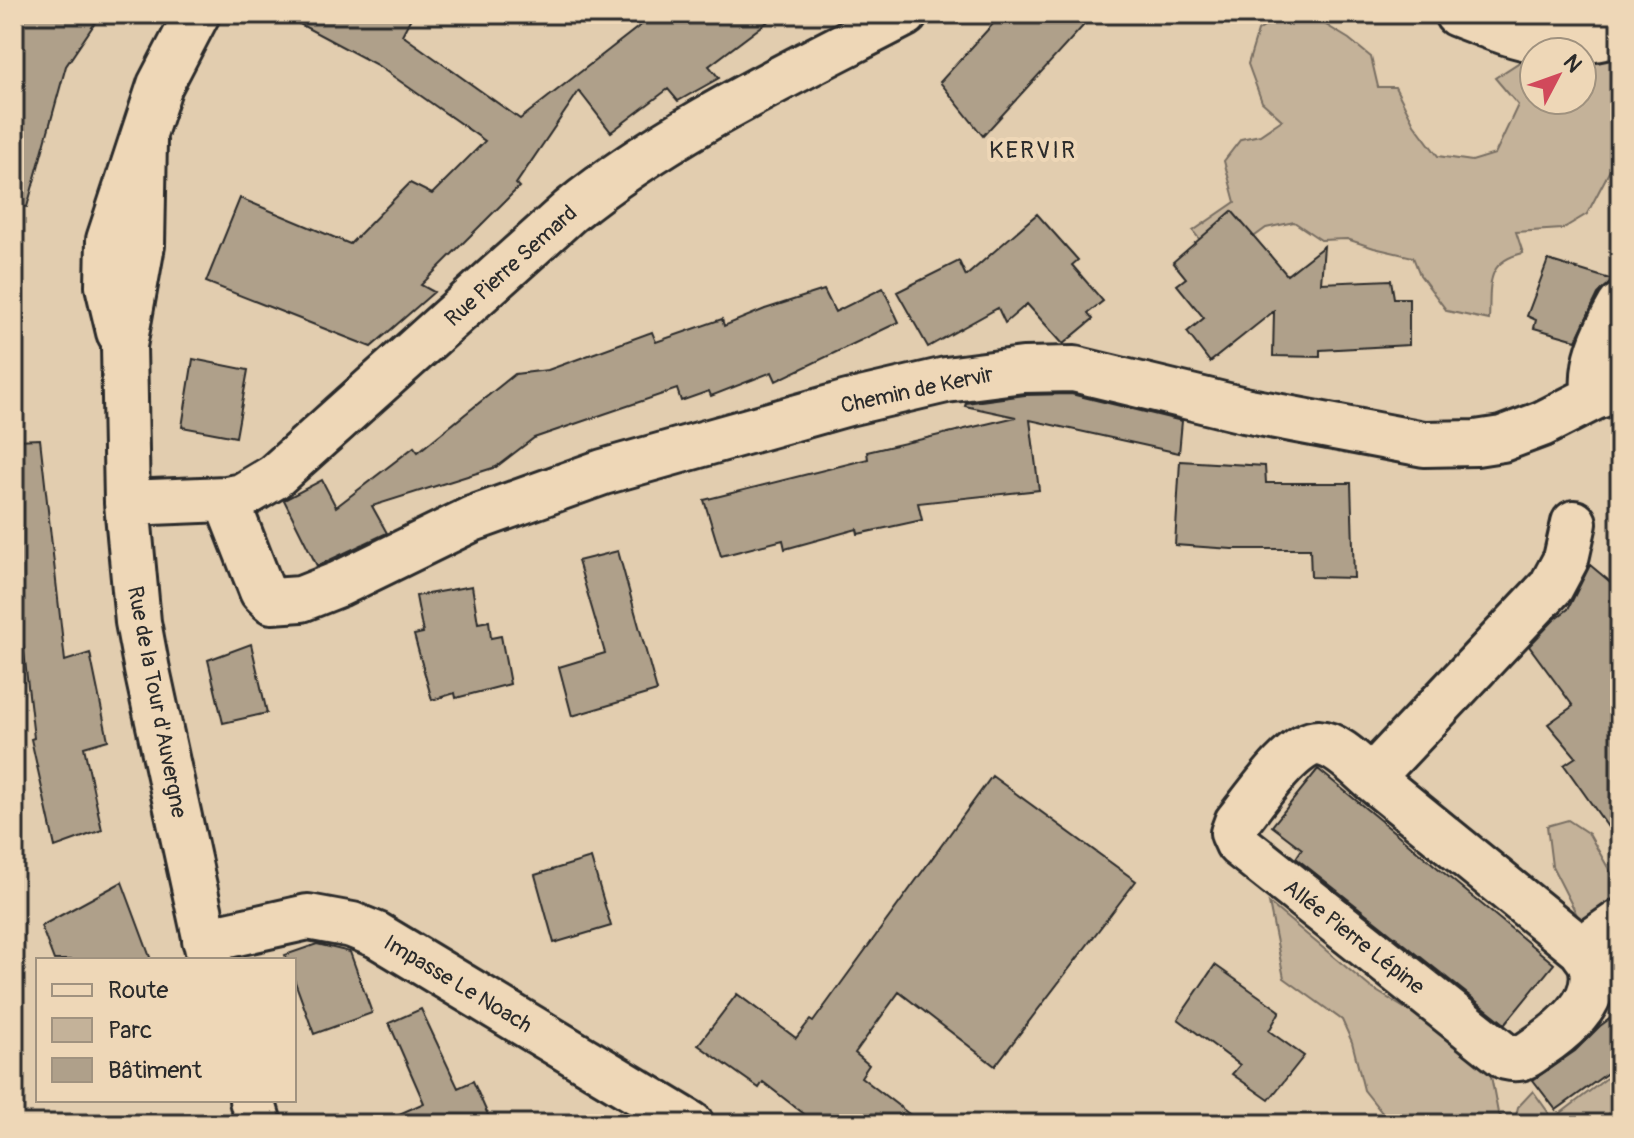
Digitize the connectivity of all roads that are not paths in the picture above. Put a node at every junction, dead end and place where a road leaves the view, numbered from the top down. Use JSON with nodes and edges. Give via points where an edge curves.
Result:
{"nodes":[{"id":1,"x":197,"y":14,"type":"edge"},
{"id":2,"x":905,"y":14,"type":"edge"},
{"id":3,"x":1457,"y":14,"type":"edge"},
{"id":4,"x":1620,"y":33,"type":"edge"},
{"id":5,"x":1620,"y":306,"type":"edge"},
{"id":6,"x":1607,"y":393,"type":"edge"},
{"id":7,"x":226,"y":499,"type":"junction"},
{"id":8,"x":127,"y":503,"type":"junction"},
{"id":9,"x":1574,"y":523,"type":"dead end"},
{"id":10,"x":1371,"y":778,"type":"junction"},
{"id":11,"x":1620,"y":922,"type":"edge"},
{"id":12,"x":1581,"y":949,"type":"junction"},
{"id":13,"x":208,"y":950,"type":"edge"},
{"id":14,"x":253,"y":1102,"type":"edge"},
{"id":15,"x":259,"y":1124,"type":"edge"},
{"id":16,"x":691,"y":1124,"type":"edge"}],
"edges":[{"from":1,"to":8,"type":"street","name":"Rue de la Tour d'Auvergne","via":[[160,85],[106,262],[113,316],[124,346]]},
{"from":2,"to":7,"type":"street","name":"Rue Pierre Semard","via":[[689,129],[608,181],[274,477]]},
{"from":3,"to":4,"type":"street","via":[[1552,44]]},
{"from":5,"to":6,"type":"street","name":"Chemin de Kervir","via":[[1592,373]]},
{"from":6,"to":7,"type":"street","name":"Chemin de Kervir","via":[[1502,439],[1424,444],[1244,410],[1074,369],[946,380],[603,472],[472,519],[339,584],[286,601],[272,601],[262,591]]},
{"from":7,"to":8,"type":"street","name":"Rue Pierre Semard"},
{"from":8,"to":13,"type":"street","name":"Rue de la Tour d'Auvergne","via":[[138,622]]},
{"from":9,"to":10,"type":"street","via":[[1566,559],[1551,587]]},
{"from":10,"to":12,"type":"street","name":"Allée Pierre Lépine"},
{"from":10,"to":12,"type":"street","name":"Allée Pierre Lépine","via":[[1333,748],[1307,746],[1293,755],[1233,833],[1238,844],[1506,1057],[1531,1052],[1577,1015],[1591,980],[1591,965]]},
{"from":11,"to":12,"type":"street"},
{"from":13,"to":16,"type":"street","name":"Impasse Le Noach","via":[[308,917],[352,925],[377,935]]},
{"from":14,"to":15,"type":"street"}]}
